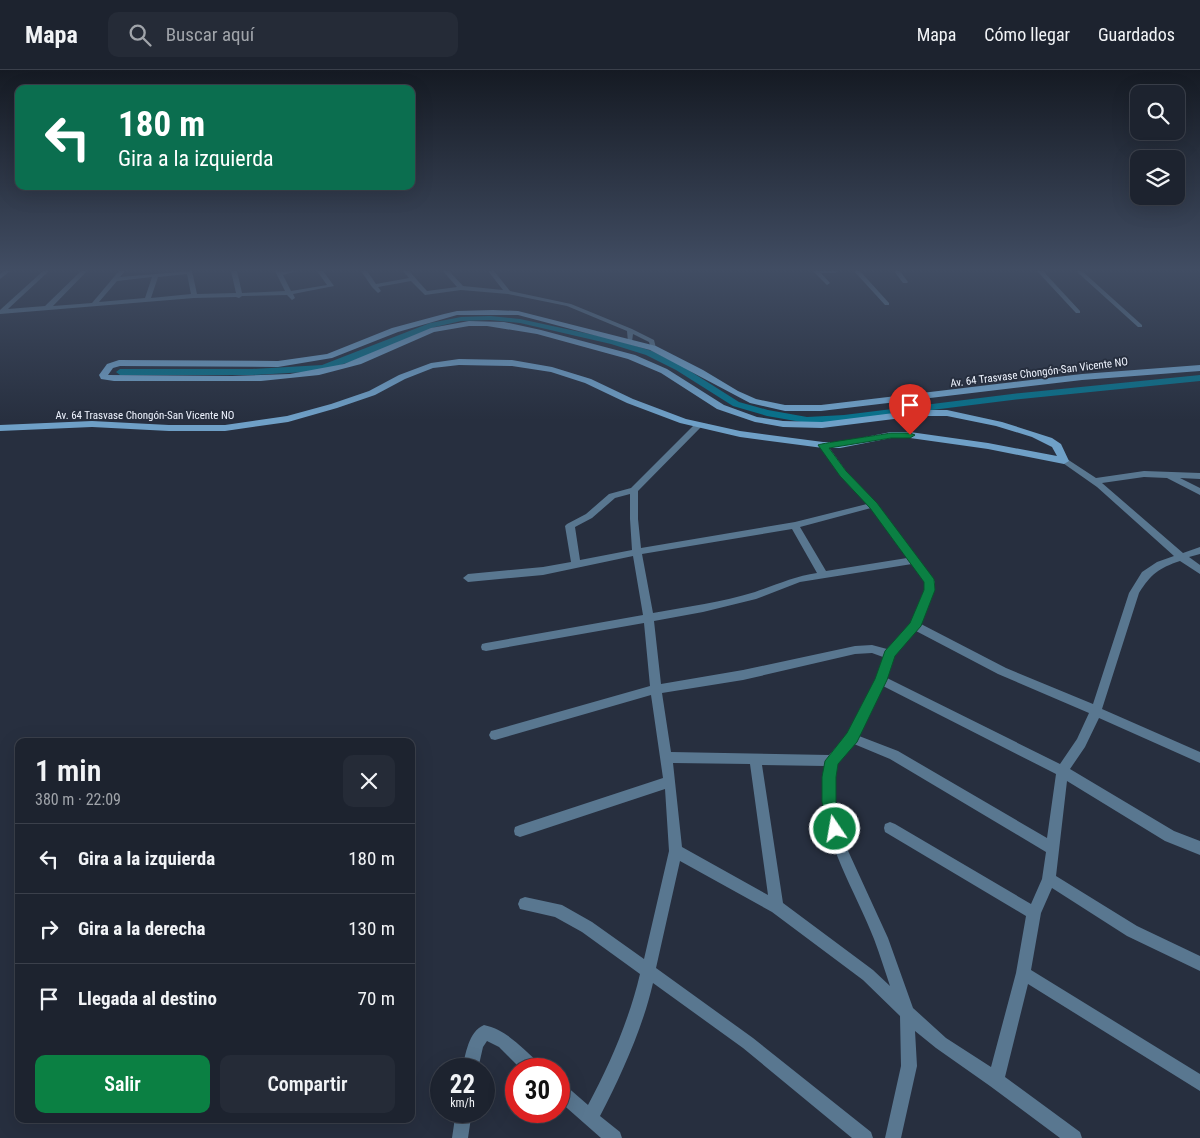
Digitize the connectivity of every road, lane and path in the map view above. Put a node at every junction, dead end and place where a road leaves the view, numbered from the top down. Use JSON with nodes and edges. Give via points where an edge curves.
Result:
{"nodes":[{"id":1,"x":426,"y":321,"type":"edge"},
{"id":2,"x":546,"y":321,"type":"edge"},
{"id":3,"x":608,"y":321,"type":"edge"},
{"id":4,"x":1134,"y":321,"type":"edge"},
{"id":5,"x":1140,"y":326,"type":"dead end"},
{"id":6,"x":630,"y":330,"type":"junction"},
{"id":7,"x":630,"y":341,"type":"junction"},
{"id":8,"x":653,"y":348,"type":"junction"},
{"id":9,"x":1200,"y":368,"type":"edge"},
{"id":10,"x":700,"y":425,"type":"junction"},
{"id":11,"x":0,"y":428,"type":"edge"},
{"id":12,"x":823,"y":445,"type":"junction"},
{"id":13,"x":1064,"y":462,"type":"junction"},
{"id":14,"x":1165,"y":475,"type":"junction"},
{"id":15,"x":1200,"y":476,"type":"edge"},
{"id":16,"x":1097,"y":481,"type":"junction"},
{"id":17,"x":634,"y":490,"type":"junction"},
{"id":18,"x":1200,"y":492,"type":"edge"},
{"id":19,"x":873,"y":506,"type":"junction"},
{"id":20,"x":795,"y":525,"type":"junction"},
{"id":21,"x":1200,"y":550,"type":"edge"},
{"id":22,"x":637,"y":552,"type":"junction"},
{"id":23,"x":1180,"y":557,"type":"junction"},
{"id":24,"x":912,"y":561,"type":"junction"},
{"id":25,"x":576,"y":564,"type":"junction"},
{"id":26,"x":1200,"y":570,"type":"edge"},
{"id":27,"x":824,"y":576,"type":"junction"},
{"id":28,"x":468,"y":578,"type":"dead end"},
{"id":29,"x":649,"y":619,"type":"junction"},
{"id":30,"x":915,"y":626,"type":"junction"},
{"id":31,"x":486,"y":647,"type":"dead end"},
{"id":32,"x":889,"y":654,"type":"junction"},
{"id":33,"x":881,"y":680,"type":"junction"},
{"id":34,"x":656,"y":689,"type":"junction"},
{"id":35,"x":1096,"y":711,"type":"junction"},
{"id":36,"x":495,"y":735,"type":"dead end"},
{"id":37,"x":852,"y":738,"type":"junction"},
{"id":38,"x":666,"y":757,"type":"junction"},
{"id":39,"x":1200,"y":758,"type":"edge"},
{"id":40,"x":754,"y":759,"type":"junction"},
{"id":41,"x":832,"y":761,"type":"junction"},
{"id":42,"x":1062,"y":772,"type":"junction"},
{"id":43,"x":670,"y":781,"type":"junction"},
{"id":44,"x":890,"y":828,"type":"dead end"},
{"id":45,"x":520,"y":831,"type":"dead end"},
{"id":46,"x":1052,"y":848,"type":"junction"},
{"id":47,"x":1200,"y":848,"type":"edge"},
{"id":48,"x":676,"y":851,"type":"junction"},
{"id":49,"x":1048,"y":879,"type":"junction"},
{"id":50,"x":525,"y":904,"type":"dead end"},
{"id":51,"x":777,"y":907,"type":"junction"},
{"id":52,"x":1034,"y":914,"type":"junction"},
{"id":53,"x":1200,"y":964,"type":"edge"},
{"id":54,"x":649,"y":972,"type":"junction"},
{"id":55,"x":1023,"y":973,"type":"junction"},
{"id":56,"x":907,"y":1013,"type":"junction"},
{"id":57,"x":473,"y":1058,"type":"edge"},
{"id":58,"x":520,"y":1058,"type":"edge"},
{"id":59,"x":996,"y":1080,"type":"junction"},
{"id":60,"x":1200,"y":1083,"type":"edge"},
{"id":61,"x":570,"y":1101,"type":"edge"},
{"id":62,"x":590,"y":1119,"type":"junction"},
{"id":63,"x":462,"y":1123,"type":"edge"},
{"id":64,"x":460,"y":1138,"type":"edge"},
{"id":65,"x":614,"y":1138,"type":"edge"},
{"id":66,"x":865,"y":1138,"type":"edge"},
{"id":67,"x":892,"y":1138,"type":"edge"},
{"id":68,"x":1074,"y":1138,"type":"edge"}],
"edges":[{"from":1,"to":13,"type":"street","name":"Av. 64 Trasvase Chongón-San Vicente NO","via":[[329,356],[307,360],[278,364],[119,363],[110,366],[103,375],[114,378],[230,378],[306,374],[346,366],[431,330],[469,323],[493,323],[527,327],[630,355],[688,384],[711,402],[762,422],[830,426],[944,413],[1042,437],[1055,444]]},
{"from":2,"to":7,"type":"street","name":"Av. 64 Trasvase Chongón-San Vicente NO"},
{"from":3,"to":6,"type":"street"},
{"from":4,"to":5,"type":"street"},
{"from":6,"to":7,"type":"street"},
{"from":6,"to":8,"type":"street","via":[[652,341]]},
{"from":7,"to":8,"type":"street","name":"Av. 64 Trasvase Chongón-San Vicente NO"},
{"from":8,"to":9,"type":"street","name":"Av. 64 Trasvase Chongón-San Vicente NO","via":[[735,393],[785,408],[855,405],[1082,377]]},
{"from":10,"to":11,"type":"street","name":"Av. 64 Trasvase Chongón-San Vicente NO","via":[[552,370],[512,363],[459,362],[431,366],[372,393],[288,419],[225,428],[92,424]]},
{"from":10,"to":12,"type":"street","name":"Av. 64 Trasvase Chongón-San Vicente NO"},
{"from":10,"to":17,"type":"street"},
{"from":12,"to":13,"type":"street","name":"Av. 64 Trasvase Chongón-San Vicente NO","via":[[910,435],[988,446]]},
{"from":12,"to":19,"type":"street"},
{"from":13,"to":16,"type":"street"},
{"from":14,"to":15,"type":"street"},
{"from":14,"to":16,"type":"street","via":[[1144,474]]},
{"from":14,"to":18,"type":"street"},
{"from":16,"to":23,"type":"street"},
{"from":17,"to":22,"type":"street"},
{"from":17,"to":25,"type":"street","via":[[612,496],[590,516],[570,526]]},
{"from":19,"to":20,"type":"street"},
{"from":19,"to":24,"type":"street"},
{"from":20,"to":22,"type":"street"},
{"from":20,"to":27,"type":"street"},
{"from":21,"to":23,"type":"street"},
{"from":22,"to":25,"type":"street"},
{"from":22,"to":29,"type":"street"},
{"from":23,"to":26,"type":"street"},
{"from":23,"to":35,"type":"street","via":[[1160,564],[1145,575],[1134,593]]},
{"from":24,"to":27,"type":"street"},
{"from":24,"to":30,"type":"street","via":[[930,582]]},
{"from":25,"to":28,"type":"street","via":[[543,571]]},
{"from":27,"to":29,"type":"street","via":[[799,579],[756,595]]},
{"from":29,"to":31,"type":"street"},
{"from":29,"to":34,"type":"street"},
{"from":30,"to":32,"type":"street"},
{"from":30,"to":35,"type":"street","via":[[1002,670]]},
{"from":32,"to":33,"type":"street"},
{"from":32,"to":34,"type":"street","via":[[872,648],[855,650],[743,675]]},
{"from":33,"to":37,"type":"street"},
{"from":33,"to":42,"type":"street"},
{"from":34,"to":36,"type":"street"},
{"from":34,"to":38,"type":"street"},
{"from":35,"to":39,"type":"street"},
{"from":35,"to":42,"type":"street","via":[[1081,744]]},
{"from":37,"to":41,"type":"street"},
{"from":37,"to":46,"type":"street","via":[[894,755]]},
{"from":38,"to":40,"type":"street"},
{"from":38,"to":43,"type":"street"},
{"from":40,"to":41,"type":"street"},
{"from":40,"to":51,"type":"street"},
{"from":41,"to":56,"type":"street","via":[[829,802],[838,843],[881,938]]},
{"from":42,"to":46,"type":"street"},
{"from":42,"to":47,"type":"street","via":[[1170,836]]},
{"from":43,"to":45,"type":"street"},
{"from":43,"to":48,"type":"street"},
{"from":44,"to":52,"type":"street"},
{"from":46,"to":49,"type":"street"},
{"from":48,"to":51,"type":"street"},
{"from":48,"to":54,"type":"street"},
{"from":49,"to":52,"type":"street"},
{"from":49,"to":53,"type":"street","via":[[1132,930]]},
{"from":50,"to":54,"type":"street","via":[[557,910]]},
{"from":51,"to":56,"type":"street","via":[[868,975]]},
{"from":52,"to":55,"type":"street"},
{"from":54,"to":62,"type":"street","via":[[609,1082]]},
{"from":54,"to":66,"type":"street","via":[[748,1044]]},
{"from":55,"to":59,"type":"street"},
{"from":55,"to":60,"type":"street"},
{"from":56,"to":59,"type":"street","via":[[941,1043]]},
{"from":56,"to":67,"type":"street","via":[[909,1066]]},
{"from":57,"to":58,"type":"street","via":[[476,1044],[484,1033],[500,1040]]},
{"from":59,"to":68,"type":"street"},
{"from":61,"to":62,"type":"street"},
{"from":62,"to":65,"type":"street"},
{"from":63,"to":64,"type":"street"}]}
